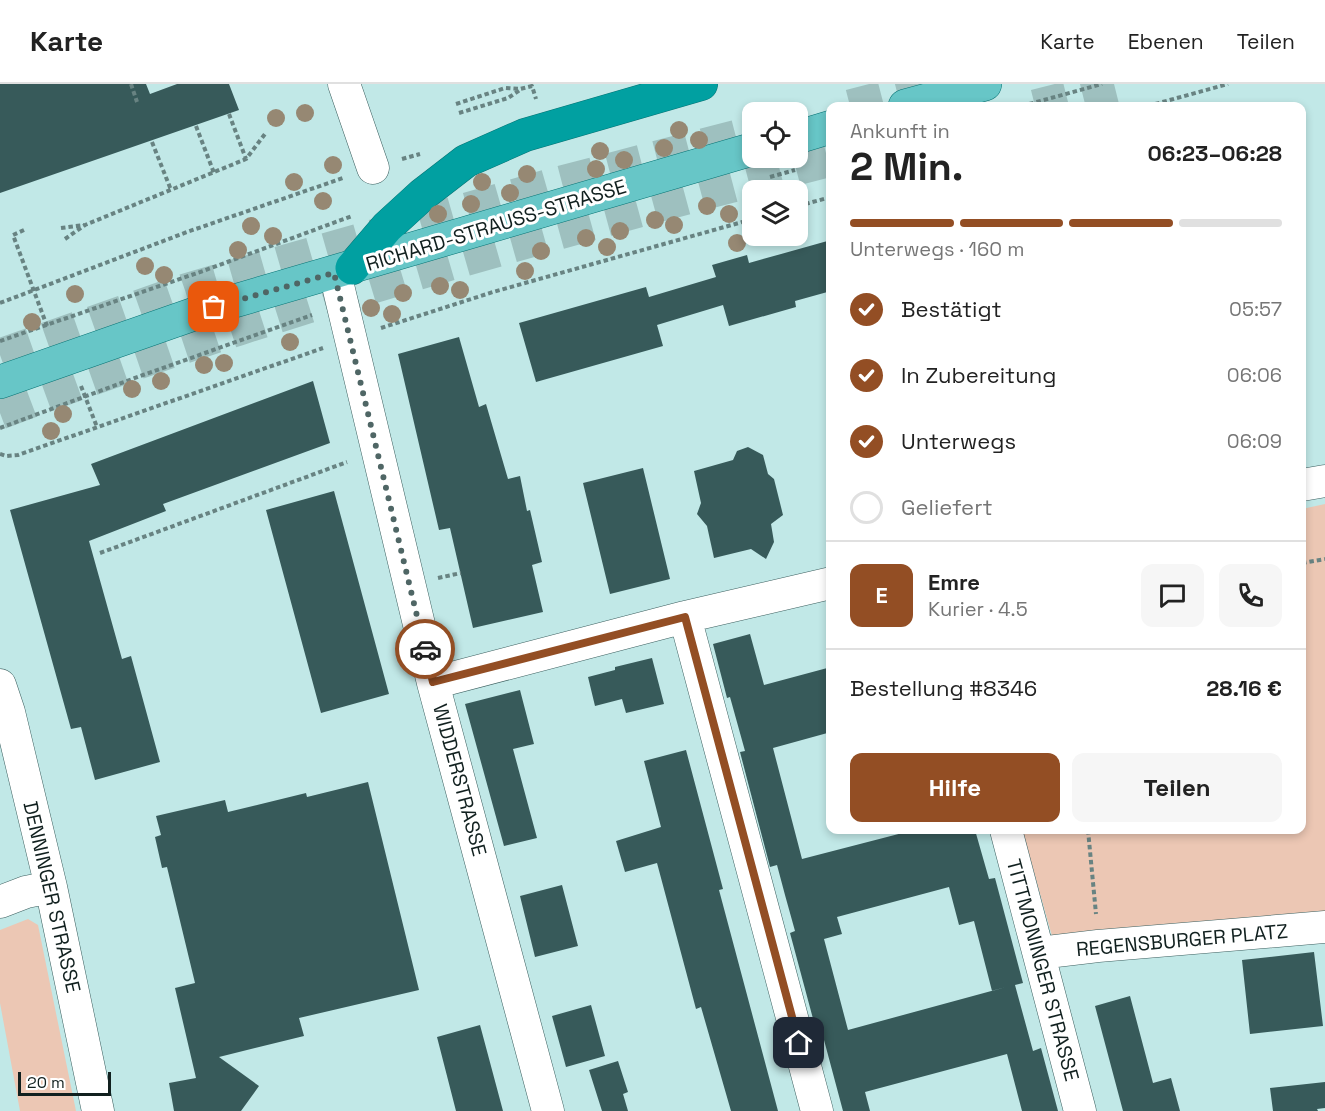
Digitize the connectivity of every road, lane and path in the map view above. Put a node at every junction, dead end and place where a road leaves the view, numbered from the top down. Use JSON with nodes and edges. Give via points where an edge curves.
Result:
{"nodes":[{"id":1,"x":131,"y":84,"type":"edge"},
{"id":2,"x":344,"y":84,"type":"edge"},
{"id":3,"x":701,"y":84,"type":"edge"},
{"id":4,"x":985,"y":84,"type":"edge"},
{"id":5,"x":1102,"y":84,"type":"edge"},
{"id":6,"x":1228,"y":84,"type":"edge"},
{"id":7,"x":520,"y":89,"type":"junction"},
{"id":8,"x":137,"y":102,"type":"dead end"},
{"id":9,"x":920,"y":102,"type":"edge"},
{"id":10,"x":1037,"y":102,"type":"edge"},
{"id":11,"x":1163,"y":102,"type":"edge"},
{"id":12,"x":456,"y":104,"type":"dead end"},
{"id":13,"x":538,"y":105,"type":"dead end"},
{"id":14,"x":459,"y":113,"type":"dead end"},
{"id":15,"x":229,"y":114,"type":"dead end"},
{"id":16,"x":196,"y":126,"type":"dead end"},
{"id":17,"x":826,"y":129,"type":"edge"},
{"id":18,"x":265,"y":134,"type":"dead end"},
{"id":19,"x":808,"y":134,"type":"edge"},
{"id":20,"x":152,"y":142,"type":"dead end"},
{"id":21,"x":246,"y":159,"type":"junction"},
{"id":22,"x":742,"y":167,"type":"edge"},
{"id":23,"x":373,"y":168,"type":"joint"},
{"id":24,"x":785,"y":168,"type":"edge"},
{"id":25,"x":798,"y":170,"type":"dead end"},
{"id":26,"x":214,"y":173,"type":"junction"},
{"id":27,"x":171,"y":190,"type":"junction"},
{"id":28,"x":826,"y":198,"type":"edge"},
{"id":29,"x":808,"y":203,"type":"edge"},
{"id":30,"x":354,"y":215,"type":"dead end"},
{"id":31,"x":85,"y":225,"type":"junction"},
{"id":32,"x":61,"y":228,"type":"dead end"},
{"id":33,"x":24,"y":230,"type":"dead end"},
{"id":34,"x":65,"y":239,"type":"dead end"},
{"id":35,"x":343,"y":271,"type":"junction"},
{"id":36,"x":34,"y":289,"type":"junction"},
{"id":37,"x":0,"y":303,"type":"edge"},
{"id":38,"x":343,"y":305,"type":"junction"},
{"id":39,"x":47,"y":326,"type":"junction"},
{"id":40,"x":0,"y":341,"type":"edge"},
{"id":41,"x":78,"y":379,"type":"dead end"},
{"id":42,"x":0,"y":382,"type":"edge"},
{"id":43,"x":84,"y":396,"type":"junction"},
{"id":44,"x":97,"y":427,"type":"dead end"},
{"id":45,"x":0,"y":428,"type":"edge"},
{"id":46,"x":348,"y":461,"type":"dead end"},
{"id":47,"x":1325,"y":481,"type":"edge"},
{"id":48,"x":1306,"y":484,"type":"edge"},
{"id":49,"x":100,"y":554,"type":"dead end"},
{"id":50,"x":1325,"y":559,"type":"edge"},
{"id":51,"x":1306,"y":562,"type":"edge"},
{"id":52,"x":461,"y":573,"type":"dead end"},
{"id":53,"x":432,"y":579,"type":"dead end"},
{"id":54,"x":826,"y":584,"type":"edge"},
{"id":55,"x":685,"y":617,"type":"junction"},
{"id":56,"x":433,"y":682,"type":"junction"},
{"id":57,"x":0,"y":685,"type":"edge"},
{"id":58,"x":1006,"y":834,"type":"edge"},
{"id":59,"x":1088,"y":834,"type":"edge"},
{"id":60,"x":51,"y":887,"type":"junction"},
{"id":61,"x":0,"y":902,"type":"edge"},
{"id":62,"x":1097,"y":924,"type":"dead end"},
{"id":63,"x":1325,"y":927,"type":"edge"},
{"id":64,"x":1039,"y":953,"type":"junction"},
{"id":65,"x":98,"y":1111,"type":"edge"},
{"id":66,"x":548,"y":1111,"type":"edge"},
{"id":67,"x":817,"y":1111,"type":"edge"},
{"id":68,"x":1080,"y":1111,"type":"edge"}],
"edges":[{"from":1,"to":8,"type":"path"},
{"from":2,"to":23,"type":"street"},
{"from":3,"to":35,"type":"highway","via":[[525,135],[466,161],[422,195]]},
{"from":4,"to":9,"type":"main road"},
{"from":5,"to":10,"type":"path"},
{"from":6,"to":11,"type":"path"},
{"from":7,"to":12,"type":"path","via":[[505,88]]},
{"from":7,"to":13,"type":"path","via":[[532,86]]},
{"from":7,"to":14,"type":"path","via":[[508,98]]},
{"from":15,"to":21,"type":"path"},
{"from":16,"to":26,"type":"path"},
{"from":17,"to":19,"type":"main road"},
{"from":18,"to":21,"type":"path"},
{"from":20,"to":27,"type":"path"},
{"from":21,"to":26,"type":"path"},
{"from":22,"to":35,"type":"main road","name":"RICHARD-STRAUSS-STRASSE","via":[[585,197]]},
{"from":23,"to":36,"type":"path"},
{"from":24,"to":25,"type":"path"},
{"from":26,"to":27,"type":"path"},
{"from":27,"to":31,"type":"path"},
{"from":28,"to":29,"type":"path"},
{"from":30,"to":39,"type":"path"},
{"from":31,"to":32,"type":"path"},
{"from":31,"to":34,"type":"path"},
{"from":33,"to":36,"type":"path","via":[[13,235]]},
{"from":35,"to":38,"type":"street","name":"WIDDERSTRASSE"},
{"from":35,"to":42,"type":"main road","name":"RICHARD-STRAUSS-STRASSE","via":[[214,307]]},
{"from":36,"to":37,"type":"path"},
{"from":36,"to":39,"type":"path"},
{"from":38,"to":43,"type":"path"},
{"from":38,"to":56,"type":"street","name":"WIDDERSTRASSE"},
{"from":39,"to":40,"type":"path"},
{"from":41,"to":43,"type":"path"},
{"from":43,"to":44,"type":"path"},
{"from":43,"to":45,"type":"path"},
{"from":46,"to":49,"type":"path"},
{"from":47,"to":48,"type":"street"},
{"from":50,"to":51,"type":"path"},
{"from":52,"to":53,"type":"path"},
{"from":54,"to":55,"type":"street"},
{"from":55,"to":56,"type":"street"},
{"from":55,"to":67,"type":"street"},
{"from":56,"to":66,"type":"street","name":"WIDDERSTRASSE"},
{"from":57,"to":60,"type":"street","name":"DENNINGER STRASSE"},
{"from":58,"to":64,"type":"street","name":"TITTMONINGER STRASSE"},
{"from":59,"to":62,"type":"path"},
{"from":60,"to":61,"type":"street"},
{"from":60,"to":65,"type":"street","name":"DENNINGER STRASSE"},
{"from":63,"to":64,"type":"street","name":"REGENSBURGER PLATZ"},
{"from":64,"to":68,"type":"street","name":"TITTMONINGER STRASSE"}]}
